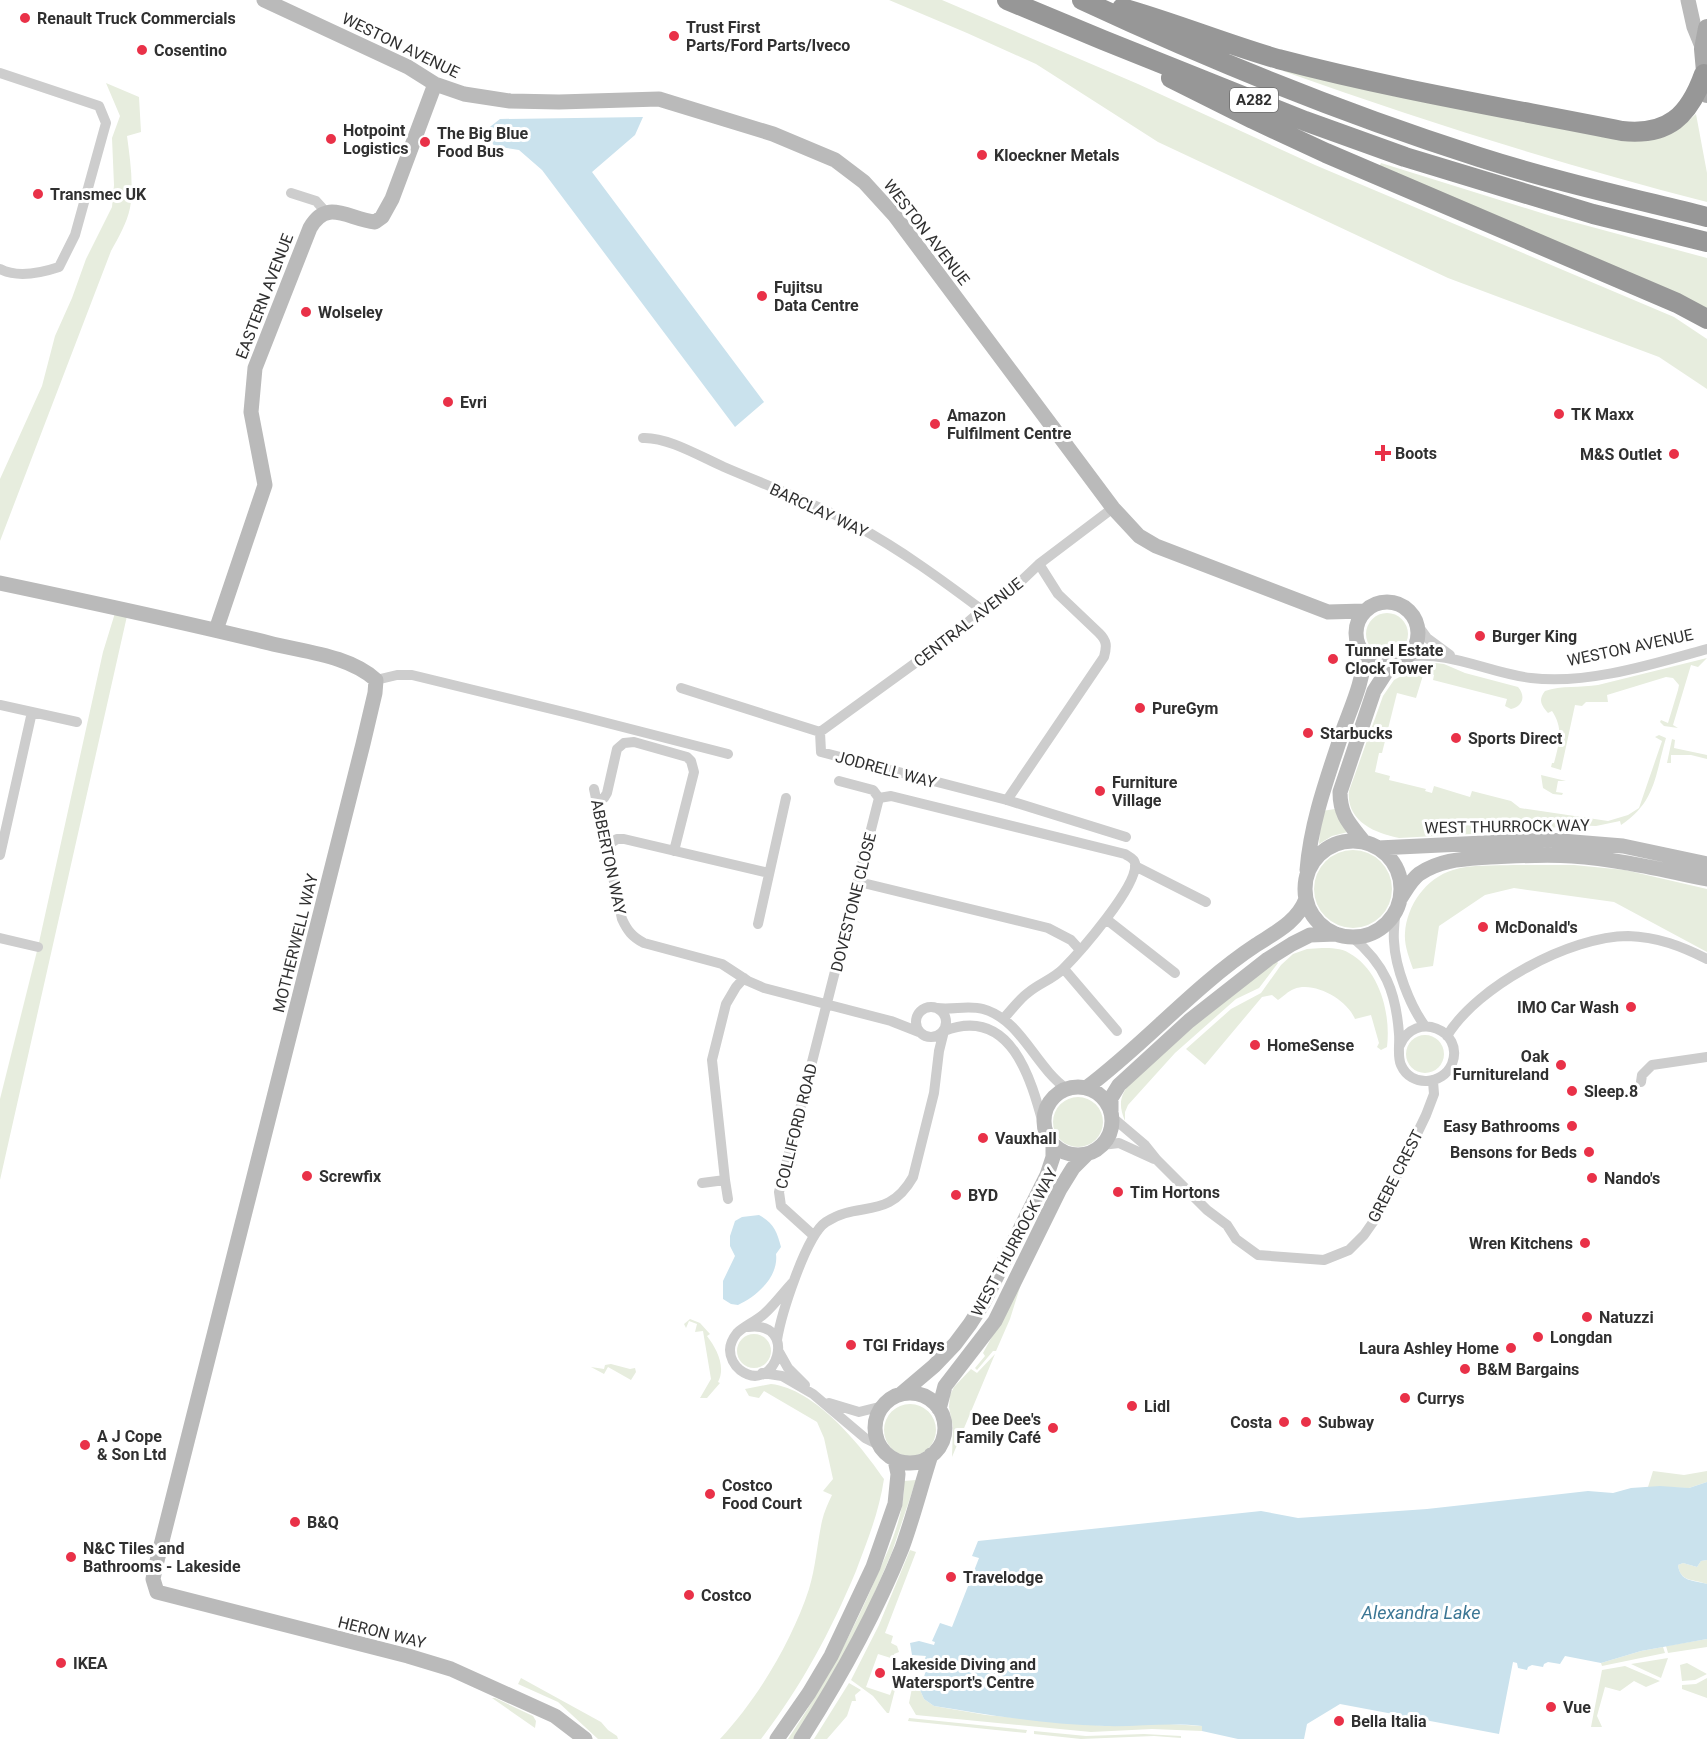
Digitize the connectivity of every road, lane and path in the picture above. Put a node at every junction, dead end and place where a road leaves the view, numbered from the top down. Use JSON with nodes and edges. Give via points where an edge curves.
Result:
{"nodes":[{"id":1,"x":264,"y":0,"type":"edge"},
{"id":2,"x":1007,"y":0,"type":"edge"},
{"id":3,"x":1082,"y":0,"type":"edge"},
{"id":4,"x":1093,"y":0,"type":"edge"},
{"id":5,"x":1688,"y":0,"type":"edge"},
{"id":6,"x":1707,"y":28,"type":"edge"},
{"id":7,"x":1103,"y":40,"type":"junction"},
{"id":8,"x":1703,"y":49,"type":"junction"},
{"id":9,"x":0,"y":74,"type":"edge"},
{"id":10,"x":1704,"y":74,"type":"junction"},
{"id":11,"x":435,"y":84,"type":"junction"},
{"id":12,"x":1707,"y":94,"type":"edge"},
{"id":13,"x":291,"y":193,"type":"dead end"},
{"id":14,"x":325,"y":211,"type":"junction"},
{"id":15,"x":1703,"y":216,"type":"edge"},
{"id":16,"x":1705,"y":242,"type":"edge"},
{"id":17,"x":0,"y":269,"type":"edge"},
{"id":18,"x":1707,"y":319,"type":"edge"},
{"id":19,"x":643,"y":438,"type":"dead end"},
{"id":20,"x":1113,"y":508,"type":"junction"},
{"id":21,"x":1039,"y":564,"type":"junction"},
{"id":22,"x":0,"y":583,"type":"edge"},
{"id":23,"x":982,"y":610,"type":"junction"},
{"id":24,"x":1364,"y":611,"type":"junction"},
{"id":25,"x":1328,"y":612,"type":"junction"},
{"id":26,"x":1416,"y":623,"type":"junction"},
{"id":27,"x":216,"y":630,"type":"junction"},
{"id":28,"x":1356,"y":636,"type":"junction"},
{"id":29,"x":1707,"y":649,"type":"edge"},
{"id":30,"x":1364,"y":654,"type":"junction"},
{"id":31,"x":1455,"y":658,"type":"junction"},
{"id":32,"x":1399,"y":660,"type":"junction"},
{"id":33,"x":376,"y":680,"type":"junction"},
{"id":34,"x":681,"y":688,"type":"dead end"},
{"id":35,"x":0,"y":705,"type":"edge"},
{"id":36,"x":32,"y":712,"type":"junction"},
{"id":37,"x":77,"y":722,"type":"dead end"},
{"id":38,"x":820,"y":732,"type":"junction"},
{"id":39,"x":728,"y":754,"type":"dead end"},
{"id":40,"x":839,"y":781,"type":"dead end"},
{"id":41,"x":786,"y":798,"type":"dead end"},
{"id":42,"x":879,"y":798,"type":"junction"},
{"id":43,"x":1006,"y":800,"type":"junction"},
{"id":44,"x":1126,"y":837,"type":"dead end"},
{"id":45,"x":1371,"y":845,"type":"junction"},
{"id":46,"x":606,"y":846,"type":"junction"},
{"id":47,"x":674,"y":851,"type":"junction"},
{"id":48,"x":0,"y":855,"type":"edge"},
{"id":49,"x":1707,"y":864,"type":"edge"},
{"id":50,"x":1135,"y":866,"type":"junction"},
{"id":51,"x":769,"y":873,"type":"junction"},
{"id":52,"x":1307,"y":876,"type":"junction"},
{"id":53,"x":1707,"y":879,"type":"edge"},
{"id":54,"x":859,"y":882,"type":"junction"},
{"id":55,"x":1306,"y":899,"type":"junction"},
{"id":56,"x":1206,"y":902,"type":"dead end"},
{"id":57,"x":1398,"y":906,"type":"junction"},
{"id":58,"x":1106,"y":919,"type":"junction"},
{"id":59,"x":758,"y":924,"type":"dead end"},
{"id":60,"x":1336,"y":934,"type":"junction"},
{"id":61,"x":1352,"y":937,"type":"junction"},
{"id":62,"x":0,"y":938,"type":"edge"},
{"id":63,"x":38,"y":947,"type":"dead end"},
{"id":64,"x":1080,"y":950,"type":"junction"},
{"id":65,"x":1707,"y":959,"type":"edge"},
{"id":66,"x":1064,"y":969,"type":"junction"},
{"id":67,"x":1175,"y":973,"type":"dead end"},
{"id":68,"x":744,"y":978,"type":"junction"},
{"id":69,"x":827,"y":1005,"type":"junction"},
{"id":70,"x":937,"y":1008,"type":"junction"},
{"id":71,"x":921,"y":1011,"type":"junction"},
{"id":72,"x":1003,"y":1018,"type":"junction"},
{"id":73,"x":891,"y":1021,"type":"junction"},
{"id":74,"x":1425,"y":1026,"type":"junction"},
{"id":75,"x":944,"y":1031,"type":"junction"},
{"id":76,"x":1117,"y":1031,"type":"dead end"},
{"id":77,"x":923,"y":1034,"type":"junction"},
{"id":78,"x":1447,"y":1036,"type":"junction"},
{"id":79,"x":1400,"y":1045,"type":"junction"},
{"id":80,"x":1707,"y":1057,"type":"edge"},
{"id":81,"x":937,"y":1076,"type":"junction"},
{"id":82,"x":1433,"y":1081,"type":"junction"},
{"id":83,"x":1641,"y":1082,"type":"dead end"},
{"id":84,"x":1086,"y":1088,"type":"junction"},
{"id":85,"x":1067,"y":1089,"type":"junction"},
{"id":86,"x":1111,"y":1114,"type":"junction"},
{"id":87,"x":1044,"y":1127,"type":"junction"},
{"id":88,"x":1053,"y":1145,"type":"junction"},
{"id":89,"x":1102,"y":1145,"type":"junction"},
{"id":90,"x":1087,"y":1154,"type":"junction"},
{"id":91,"x":1157,"y":1160,"type":"junction"},
{"id":92,"x":725,"y":1180,"type":"junction"},
{"id":93,"x":702,"y":1183,"type":"dead end"},
{"id":94,"x":728,"y":1199,"type":"dead end"},
{"id":95,"x":813,"y":1235,"type":"junction"},
{"id":96,"x":795,"y":1281,"type":"junction"},
{"id":97,"x":748,"y":1327,"type":"junction"},
{"id":98,"x":777,"y":1340,"type":"junction"},
{"id":99,"x":779,"y":1352,"type":"junction"},
{"id":100,"x":762,"y":1373,"type":"junction"},
{"id":101,"x":813,"y":1394,"type":"junction"},
{"id":102,"x":901,"y":1394,"type":"junction"},
{"id":103,"x":824,"y":1401,"type":"junction"},
{"id":104,"x":882,"y":1406,"type":"junction"},
{"id":105,"x":939,"y":1409,"type":"junction"},
{"id":106,"x":879,"y":1445,"type":"junction"},
{"id":107,"x":931,"y":1455,"type":"junction"},
{"id":108,"x":895,"y":1460,"type":"junction"},
{"id":109,"x":157,"y":1592,"type":"joint"},
{"id":110,"x":585,"y":1739,"type":"edge"},
{"id":111,"x":777,"y":1739,"type":"edge"},
{"id":112,"x":801,"y":1739,"type":"edge"}],
"edges":[{"from":1,"to":11,"type":"street","name":"WESTON AVENUE","via":[[408,66]]},
{"from":2,"to":7,"type":"highway","number":"A282"},
{"from":3,"to":15,"type":"highway","number":"A282","via":[[1268,80],[1408,133],[1480,158]]},
{"from":4,"to":10,"type":"highway","via":[[1277,58],[1363,80],[1622,131],[1657,130],[1674,121],[1691,103]]},
{"from":5,"to":8,"type":"street"},
{"from":6,"to":8,"type":"main road"},
{"from":7,"to":16,"type":"highway","number":"A282","via":[[1406,157],[1593,214]]},
{"from":7,"to":18,"type":"highway","via":[[1253,119]]},
{"from":8,"to":10,"type":"main road"},
{"from":9,"to":17,"type":"street","via":[[99,106],[106,123],[75,236],[58,267],[41,273]]},
{"from":10,"to":12,"type":"main road"},
{"from":11,"to":14,"type":"street","via":[[382,217],[375,222],[364,221]]},
{"from":11,"to":20,"type":"street","name":"WESTON AVENUE","via":[[510,102],[659,99],[773,134],[835,160],[864,182],[895,216]]},
{"from":13,"to":14,"type":"street","via":[[316,201]]},
{"from":14,"to":27,"type":"street","name":"EASTERN AVENUE","via":[[310,228],[255,368],[251,412],[265,485]]},
{"from":19,"to":23,"type":"street","name":"BARCLAY WAY","via":[[654,437],[858,526]]},
{"from":20,"to":21,"type":"street","name":"CENTRAL AVENUE"},
{"from":20,"to":25,"type":"street","name":"WESTON AVENUE","via":[[1139,536],[1156,546]]},
{"from":21,"to":23,"type":"street","name":"CENTRAL AVENUE"},
{"from":21,"to":43,"type":"street","via":[[1058,594],[1104,638],[1107,646],[1104,657]]},
{"from":22,"to":27,"type":"street"},
{"from":23,"to":38,"type":"street","name":"CENTRAL AVENUE"},
{"from":24,"to":25,"type":"street","name":"WESTON AVENUE"},
{"from":24,"to":26,"type":"street","via":[[1378,603],[1395,603],[1407,609]]},
{"from":24,"to":28,"type":"street"},
{"from":25,"to":28,"type":"street","name":"WESTON AVENUE"},
{"from":26,"to":31,"type":"street","name":"WESTON AVENUE","via":[[1427,638]]},
{"from":26,"to":32,"type":"street","via":[[1416,644]]},
{"from":27,"to":33,"type":"street","via":[[356,665]]},
{"from":28,"to":30,"type":"street"},
{"from":29,"to":31,"type":"street","name":"WESTON AVENUE","via":[[1603,675],[1564,680],[1520,676]]},
{"from":30,"to":32,"type":"street","via":[[1378,663]]},
{"from":30,"to":52,"type":"street","via":[[1362,677],[1317,808]]},
{"from":31,"to":32,"type":"street","name":"WESTON AVENUE","via":[[1420,655]]},
{"from":32,"to":45,"type":"street","via":[[1374,691],[1340,792],[1343,816]]},
{"from":33,"to":39,"type":"street","via":[[412,675]]},
{"from":33,"to":109,"type":"street","name":"MOTHERWELL WAY","via":[[156,1565],[153,1579]]},
{"from":34,"to":38,"type":"street","name":"JODRELL WAY"},
{"from":35,"to":36,"type":"street"},
{"from":36,"to":37,"type":"street"},
{"from":36,"to":48,"type":"street"},
{"from":38,"to":43,"type":"street","name":"JODRELL WAY","via":[[821,752]]},
{"from":40,"to":42,"type":"street","via":[[873,790]]},
{"from":41,"to":51,"type":"street"},
{"from":42,"to":50,"type":"street","via":[[891,796],[1127,855]]},
{"from":42,"to":54,"type":"street","name":"DOVESTONE CLOSE"},
{"from":43,"to":44,"type":"street"},
{"from":45,"to":49,"type":"street","name":"WEST THURROCK WAY","via":[[1549,840],[1623,846]]},
{"from":45,"to":52,"type":"street","via":[[1344,842],[1330,847],[1314,861]]},
{"from":45,"to":57,"type":"street","via":[[1390,858],[1397,870],[1401,884]]},
{"from":46,"to":47,"type":"street","via":[[617,838]]},
{"from":46,"to":47,"type":"street","name":"ABBERTON WAY","via":[[595,795],[604,798],[607,793],[617,749],[634,742],[692,761],[694,772]]},
{"from":46,"to":68,"type":"street","name":"ABBERTON WAY","via":[[622,919],[631,934],[644,943],[722,964]]},
{"from":47,"to":51,"type":"street"},
{"from":50,"to":56,"type":"street"},
{"from":50,"to":58,"type":"street"},
{"from":51,"to":59,"type":"street"},
{"from":52,"to":55,"type":"street"},
{"from":53,"to":57,"type":"street","name":"WEST THURROCK WAY","via":[[1575,856],[1445,861],[1413,879]]},
{"from":54,"to":64,"type":"street","via":[[1048,928],[1071,940]]},
{"from":54,"to":69,"type":"street","name":"DOVESTONE CLOSE"},
{"from":55,"to":60,"type":"street","via":[[1317,921]]},
{"from":55,"to":84,"type":"street","via":[[1302,910],[1285,926],[1218,972]]},
{"from":57,"to":61,"type":"street","via":[[1378,931]]},
{"from":57,"to":74,"type":"street","via":[[1394,942],[1397,960],[1415,1012]]},
{"from":58,"to":64,"type":"street"},
{"from":58,"to":67,"type":"street"},
{"from":60,"to":61,"type":"street"},
{"from":60,"to":86,"type":"street","via":[[1310,935],[1239,980],[1119,1085],[1111,1098]]},
{"from":61,"to":79,"type":"street","via":[[1369,951],[1387,980],[1396,1008]]},
{"from":62,"to":63,"type":"street"},
{"from":64,"to":66,"type":"street"},
{"from":65,"to":78,"type":"street","via":[[1655,939],[1625,936],[1588,943],[1536,963],[1503,982],[1469,1007]]},
{"from":66,"to":72,"type":"street","via":[[1028,993]]},
{"from":66,"to":76,"type":"street"},
{"from":68,"to":69,"type":"street","name":"ABBERTON WAY","via":[[764,988]]},
{"from":68,"to":92,"type":"street","via":[[726,1004],[712,1060]]},
{"from":69,"to":73,"type":"street","name":"ABBERTON WAY"},
{"from":69,"to":95,"type":"street","name":"COLLIFORD ROAD","via":[[779,1192],[782,1206]]},
{"from":70,"to":71,"type":"street"},
{"from":70,"to":72,"type":"street","via":[[976,1008]]},
{"from":70,"to":75,"type":"street","via":[[947,1020]]},
{"from":71,"to":73,"type":"street"},
{"from":71,"to":77,"type":"street","via":[[916,1023]]},
{"from":72,"to":85,"type":"street","via":[[1048,1074]]},
{"from":73,"to":77,"type":"street","name":"ABBERTON WAY"},
{"from":74,"to":78,"type":"street","via":[[1437,1028]]},
{"from":74,"to":79,"type":"street","via":[[1412,1030]]},
{"from":75,"to":77,"type":"street","via":[[937,1037]]},
{"from":75,"to":81,"type":"street"},
{"from":75,"to":87,"type":"street","via":[[961,1025],[982,1026],[1007,1041],[1019,1056]]},
{"from":77,"to":81,"type":"street","via":[[933,1053]]},
{"from":78,"to":82,"type":"street","via":[[1454,1058],[1446,1073]]},
{"from":79,"to":82,"type":"street","via":[[1399,1059],[1404,1070],[1414,1079]]},
{"from":80,"to":83,"type":"street","via":[[1652,1065]]},
{"from":81,"to":95,"type":"street","via":[[908,1187],[878,1208],[832,1218]]},
{"from":82,"to":91,"type":"street","name":"GREBE CREST","via":[[1434,1094],[1426,1115],[1378,1215],[1349,1250],[1324,1260],[1258,1255],[1236,1239],[1227,1225]]},
{"from":84,"to":85,"type":"street"},
{"from":84,"to":86,"type":"street","via":[[1100,1095]]},
{"from":85,"to":87,"type":"street","via":[[1053,1098]]},
{"from":86,"to":89,"type":"street","via":[[1110,1132]]},
{"from":86,"to":91,"type":"street","name":"GREBE CREST"},
{"from":87,"to":88,"type":"street"},
{"from":88,"to":90,"type":"street","via":[[1071,1155]]},
{"from":88,"to":102,"type":"street","name":"WEST THURROCK WAY","via":[[1047,1175],[984,1302],[955,1344]]},
{"from":89,"to":90,"type":"street"},
{"from":89,"to":91,"type":"street","name":"GREBE CREST","via":[[1119,1143]]},
{"from":90,"to":105,"type":"street","name":"WEST THURROCK WAY","via":[[1060,1189],[995,1321],[945,1386]]},
{"from":92,"to":93,"type":"street"},
{"from":92,"to":94,"type":"street"},
{"from":95,"to":96,"type":"street"},
{"from":96,"to":97,"type":"street"},
{"from":96,"to":98,"type":"street"},
{"from":97,"to":98,"type":"street","via":[[767,1329]]},
{"from":97,"to":100,"type":"street","via":[[733,1338],[730,1354],[740,1370],[751,1375]]},
{"from":98,"to":99,"type":"street"},
{"from":99,"to":100,"type":"street","via":[[772,1367]]},
{"from":99,"to":101,"type":"street","via":[[788,1368]]},
{"from":100,"to":101,"type":"street","via":[[782,1376]]},
{"from":101,"to":103,"type":"street"},
{"from":102,"to":104,"type":"street"},
{"from":102,"to":105,"type":"street","via":[[922,1395]]},
{"from":103,"to":104,"type":"street","via":[[859,1412]]},
{"from":103,"to":106,"type":"street","via":[[865,1438]]},
{"from":104,"to":106,"type":"street","via":[[875,1425]]},
{"from":105,"to":107,"type":"street","via":[[944,1435]]},
{"from":106,"to":108,"type":"street"},
{"from":107,"to":108,"type":"street","via":[[914,1462]]},
{"from":107,"to":112,"type":"street","via":[[902,1547],[878,1603],[847,1666]]},
{"from":108,"to":111,"type":"street","via":[[895,1504],[873,1567],[831,1656]]},
{"from":109,"to":110,"type":"street","name":"HERON WAY","via":[[451,1669],[555,1716]]}]}
